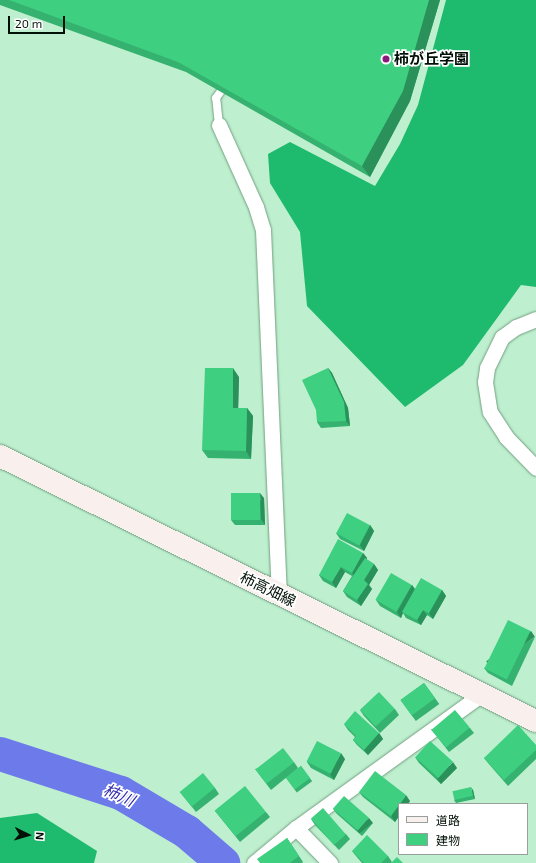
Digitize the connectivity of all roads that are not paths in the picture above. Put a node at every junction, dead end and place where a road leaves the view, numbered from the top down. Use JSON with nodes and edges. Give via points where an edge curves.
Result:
{"nodes":[{"id":1,"x":234,"y":77,"type":"edge"},
{"id":2,"x":219,"y":124,"type":"joint"},
{"id":3,"x":536,"y":319,"type":"edge"},
{"id":4,"x":0,"y":456,"type":"edge"},
{"id":5,"x":536,"y":468,"type":"edge"},
{"id":6,"x":279,"y":594,"type":"junction"},
{"id":7,"x":482,"y":694,"type":"junction"},
{"id":8,"x":536,"y":721,"type":"edge"},
{"id":9,"x":296,"y":828,"type":"junction"},
{"id":10,"x":255,"y":861,"type":"edge"},
{"id":11,"x":330,"y":863,"type":"edge"}],
"edges":[{"from":1,"to":2,"type":"lane","via":[[216,98]]},
{"from":2,"to":6,"type":"street","via":[[256,207],[263,230]]},
{"from":3,"to":5,"type":"street","via":[[516,327],[502,337],[488,368],[485,382],[490,412],[506,437]]},
{"from":4,"to":6,"type":"main road","name":"柿高畑線"},
{"from":6,"to":7,"type":"main road","name":"柿高畑線"},
{"from":7,"to":8,"type":"main road","name":"柿高畑線"},
{"from":7,"to":9,"type":"street"},
{"from":9,"to":10,"type":"street"},
{"from":9,"to":11,"type":"street"}]}
